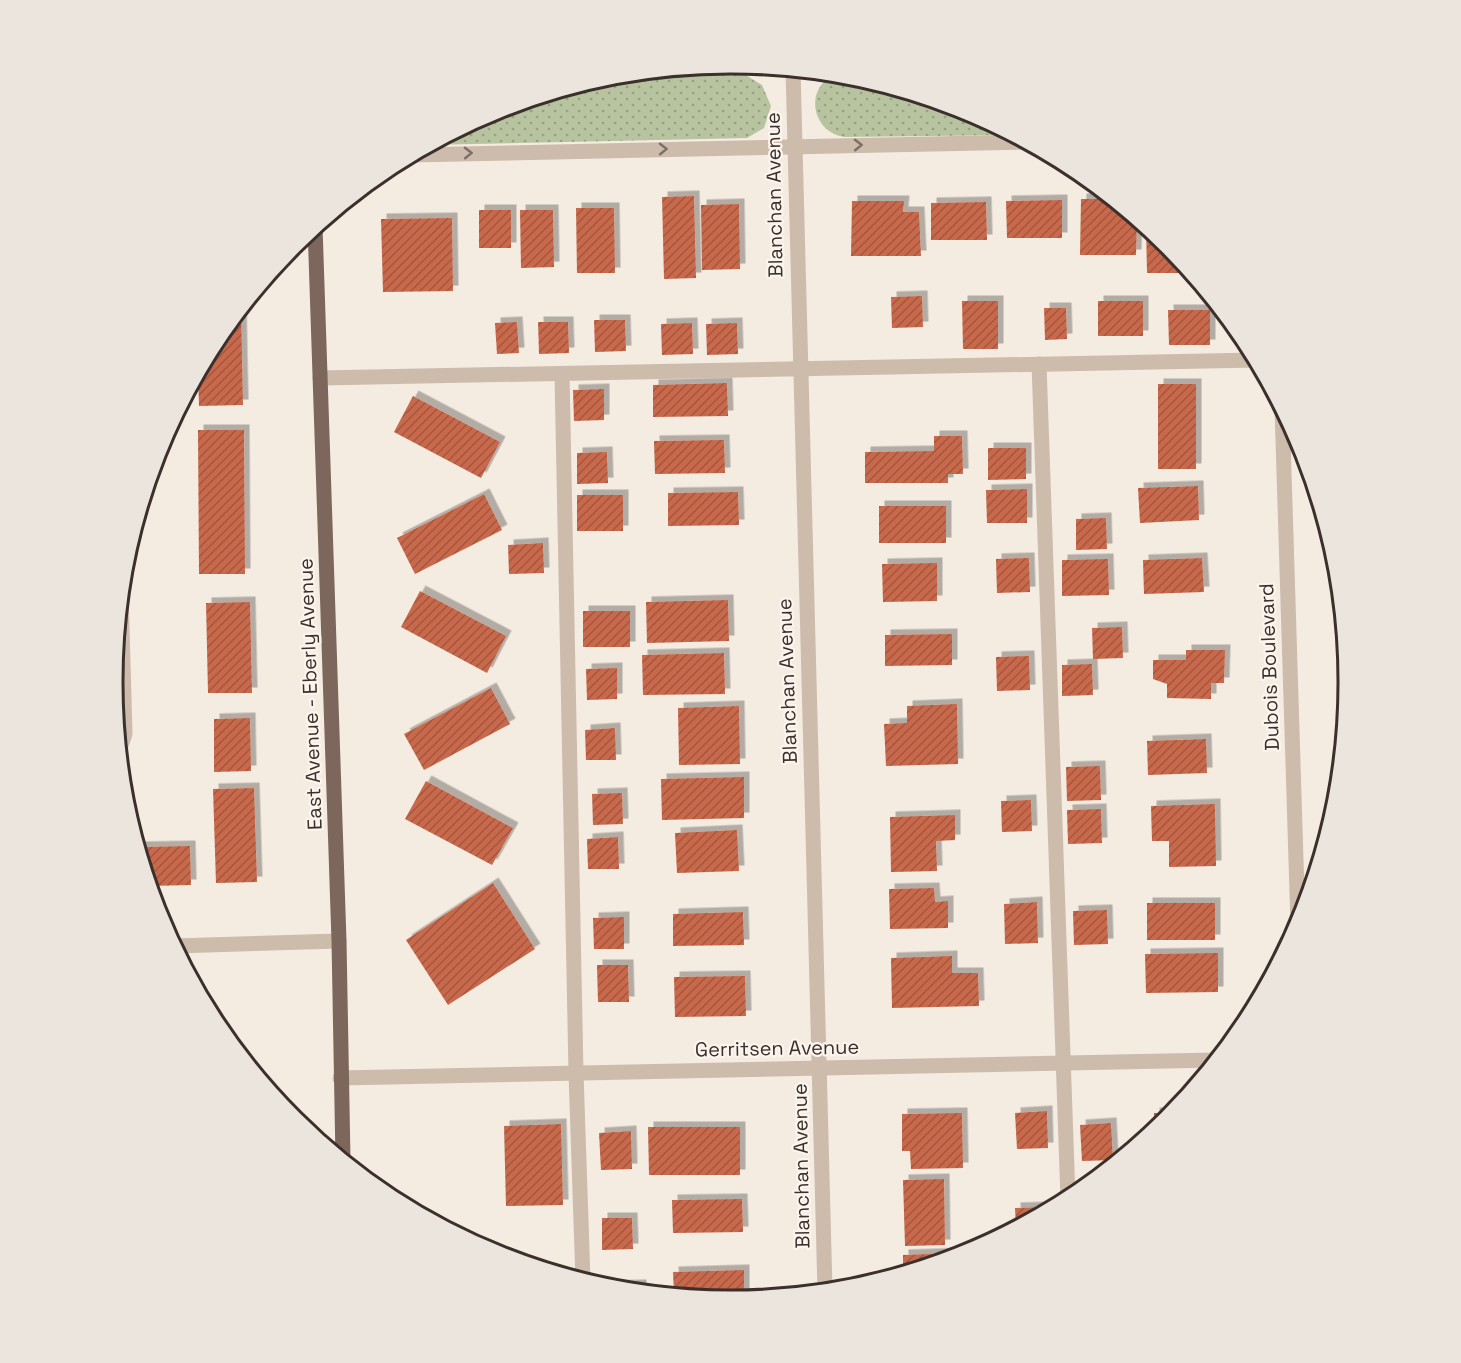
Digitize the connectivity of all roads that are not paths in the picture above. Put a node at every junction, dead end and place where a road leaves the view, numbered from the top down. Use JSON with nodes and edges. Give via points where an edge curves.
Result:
{"nodes":[{"id":1,"x":793,"y":77,"type":"edge"},
{"id":2,"x":1011,"y":142,"type":"edge"},
{"id":3,"x":794,"y":146,"type":"junction"},
{"id":4,"x":427,"y":155,"type":"edge"},
{"id":5,"x":315,"y":238,"type":"edge"},
{"id":6,"x":1246,"y":360,"type":"edge"},
{"id":7,"x":1039,"y":364,"type":"junction"},
{"id":8,"x":799,"y":369,"type":"junction"},
{"id":9,"x":562,"y":374,"type":"junction"},
{"id":10,"x":320,"y":378,"type":"junction"},
{"id":11,"x":1283,"y":428,"type":"edge"},
{"id":12,"x":123,"y":662,"type":"edge"},
{"id":13,"x":125,"y":730,"type":"edge"},
{"id":14,"x":1297,"y":900,"type":"edge"},
{"id":15,"x":339,"y":941,"type":"junction"},
{"id":16,"x":183,"y":946,"type":"edge"},
{"id":17,"x":1206,"y":1060,"type":"edge"},
{"id":18,"x":1064,"y":1063,"type":"junction"},
{"id":19,"x":819,"y":1068,"type":"junction"},
{"id":20,"x":576,"y":1073,"type":"junction"},
{"id":21,"x":340,"y":1077,"type":"junction"},
{"id":22,"x":343,"y":1150,"type":"edge"},
{"id":23,"x":1068,"y":1187,"type":"edge"},
{"id":24,"x":583,"y":1271,"type":"edge"},
{"id":25,"x":825,"y":1282,"type":"edge"}],
"edges":[{"from":1,"to":3,"type":"street","name":"Blanchan Avenue"},
{"from":3,"to":2,"type":"street","one_way":true},
{"from":4,"to":3,"type":"street","one_way":true},
{"from":3,"to":8,"type":"street","name":"Blanchan Avenue"},
{"from":5,"to":10,"type":"main road","name":"East Avenue - Eberly Avenue"},
{"from":6,"to":7,"type":"street"},
{"from":7,"to":8,"type":"street"},
{"from":7,"to":18,"type":"street"},
{"from":8,"to":9,"type":"street"},
{"from":8,"to":19,"type":"street","name":"Blanchan Avenue"},
{"from":9,"to":10,"type":"street"},
{"from":9,"to":20,"type":"street"},
{"from":10,"to":15,"type":"main road","name":"East Avenue - Eberly Avenue"},
{"from":11,"to":14,"type":"street","name":"Dubois Boulevard"},
{"from":12,"to":13,"type":"street"},
{"from":15,"to":16,"type":"street"},
{"from":15,"to":21,"type":"main road","name":"East Avenue - Eberly Avenue"},
{"from":17,"to":18,"type":"street","name":"Gerritsen Avenue"},
{"from":18,"to":19,"type":"street","name":"Gerritsen Avenue"},
{"from":18,"to":23,"type":"street"},
{"from":19,"to":20,"type":"street","name":"Gerritsen Avenue"},
{"from":19,"to":25,"type":"street","name":"Blanchan Avenue"},
{"from":20,"to":21,"type":"street","name":"Gerritsen Avenue"},
{"from":20,"to":24,"type":"street"},
{"from":21,"to":22,"type":"main road","name":"East Avenue - Eberly Avenue"}]}
